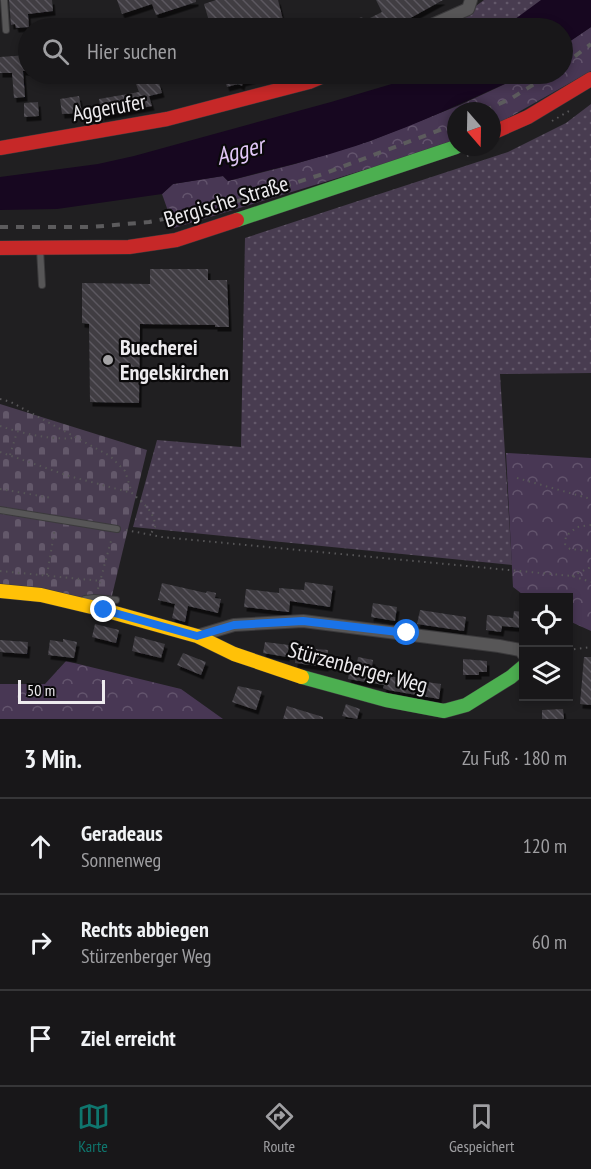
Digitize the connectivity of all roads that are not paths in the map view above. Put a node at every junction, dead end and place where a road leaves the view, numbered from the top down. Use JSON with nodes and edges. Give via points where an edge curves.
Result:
{"nodes":[{"id":1,"x":4,"y":0,"type":"edge"},
{"id":2,"x":470,"y":4,"type":"edge"},
{"id":3,"x":444,"y":18,"type":"edge"},
{"id":4,"x":6,"y":30,"type":"dead end"},
{"id":5,"x":591,"y":79,"type":"edge"},
{"id":6,"x":301,"y":84,"type":"edge"},
{"id":7,"x":501,"y":129,"type":"edge"},
{"id":8,"x":0,"y":148,"type":"edge"},
{"id":9,"x":447,"y":150,"type":"edge"},
{"id":10,"x":0,"y":248,"type":"edge"},
{"id":11,"x":40,"y":248,"type":"junction"},
{"id":12,"x":42,"y":285,"type":"dead end"},
{"id":13,"x":0,"y":510,"type":"edge"},
{"id":14,"x":116,"y":529,"type":"road end"},
{"id":15,"x":0,"y":591,"type":"edge"},
{"id":16,"x":116,"y":600,"type":"dead end"},
{"id":17,"x":72,"y":602,"type":"junction"},
{"id":18,"x":197,"y":636,"type":"junction"},
{"id":19,"x":519,"y":650,"type":"edge"},
{"id":20,"x":519,"y":670,"type":"edge"}],
"edges":[{"from":1,"to":4,"type":"lane"},
{"from":2,"to":3,"type":"street"},
{"from":5,"to":7,"type":"street"},
{"from":6,"to":8,"type":"street","name":"Aggerufer","via":[[167,119]]},
{"from":9,"to":11,"type":"street","name":"Bergische Straße","via":[[176,240],[129,247]]},
{"from":10,"to":11,"type":"street","name":"Bergische Straße"},
{"from":11,"to":12,"type":"lane"},
{"from":13,"to":14,"type":"lane"},
{"from":15,"to":17,"type":"street","name":"Stürzenberger Weg"},
{"from":16,"to":17,"type":"lane"},
{"from":17,"to":18,"type":"street","name":"Stürzenberger Weg"},
{"from":18,"to":19,"type":"street","via":[[234,625],[303,621]]},
{"from":18,"to":20,"type":"street","name":"Stürzenberger Weg","via":[[234,654],[316,682],[444,711],[466,705]]}]}
